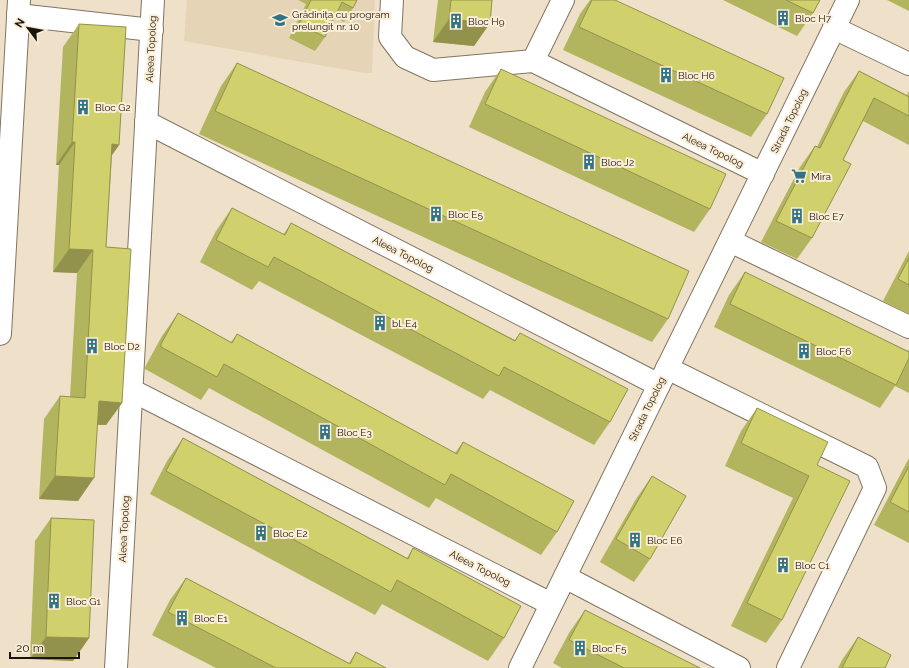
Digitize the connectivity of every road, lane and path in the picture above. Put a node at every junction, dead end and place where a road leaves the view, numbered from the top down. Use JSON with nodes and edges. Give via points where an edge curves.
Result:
{"nodes":[{"id":1,"x":153,"y":0,"type":"edge"},
{"id":2,"x":392,"y":0,"type":"edge"},
{"id":3,"x":563,"y":0,"type":"edge"},
{"id":4,"x":848,"y":0,"type":"edge"},
{"id":5,"x":19,"y":8,"type":"edge"},
{"id":6,"x":834,"y":28,"type":"junction"},
{"id":7,"x":152,"y":30,"type":"junction"},
{"id":8,"x":8,"y":55,"type":"edge"},
{"id":9,"x":533,"y":61,"type":"junction"},
{"id":10,"x":909,"y":64,"type":"edge"},
{"id":11,"x":146,"y":122,"type":"junction"},
{"id":12,"x":763,"y":174,"type":"junction"},
{"id":13,"x":730,"y":241,"type":"junction"},
{"id":14,"x":909,"y":327,"type":"edge"},
{"id":15,"x":0,"y":334,"type":"edge"},
{"id":16,"x":663,"y":376,"type":"junction"},
{"id":17,"x":131,"y":390,"type":"junction"},
{"id":18,"x":565,"y":577,"type":"junction"},
{"id":19,"x":551,"y":604,"type":"junction"},
{"id":20,"x":116,"y":668,"type":"edge"},
{"id":21,"x":520,"y":668,"type":"edge"},
{"id":22,"x":739,"y":668,"type":"edge"},
{"id":23,"x":788,"y":668,"type":"edge"}],
"edges":[{"from":1,"to":7,"type":"street","name":"Aleea Topolog"},
{"from":2,"to":9,"type":"street","via":[[390,37],[406,57],[433,70]]},
{"from":3,"to":9,"type":"street"},
{"from":4,"to":6,"type":"street","name":"Strada Topolog"},
{"from":5,"to":7,"type":"street"},
{"from":5,"to":8,"type":"street"},
{"from":6,"to":10,"type":"street"},
{"from":6,"to":12,"type":"street","name":"Strada Topolog"},
{"from":7,"to":11,"type":"street","name":"Aleea Topolog"},
{"from":8,"to":15,"type":"street"},
{"from":9,"to":12,"type":"street","name":"Aleea Topolog"},
{"from":11,"to":16,"type":"street","name":"Aleea Topolog"},
{"from":11,"to":17,"type":"street","name":"Aleea Topolog"},
{"from":12,"to":13,"type":"street","name":"Strada Topolog"},
{"from":13,"to":14,"type":"street"},
{"from":13,"to":16,"type":"street","name":"Strada Topolog"},
{"from":16,"to":18,"type":"street","name":"Strada Topolog"},
{"from":16,"to":23,"type":"street","name":"Aleea Topolog","via":[[866,467],[875,488]]},
{"from":17,"to":19,"type":"street","name":"Aleea Topolog"},
{"from":17,"to":20,"type":"street","name":"Aleea Topolog"},
{"from":18,"to":19,"type":"street","name":"Strada Topolog"},
{"from":18,"to":22,"type":"street"},
{"from":19,"to":21,"type":"street","name":"Strada Topolog"}]}
